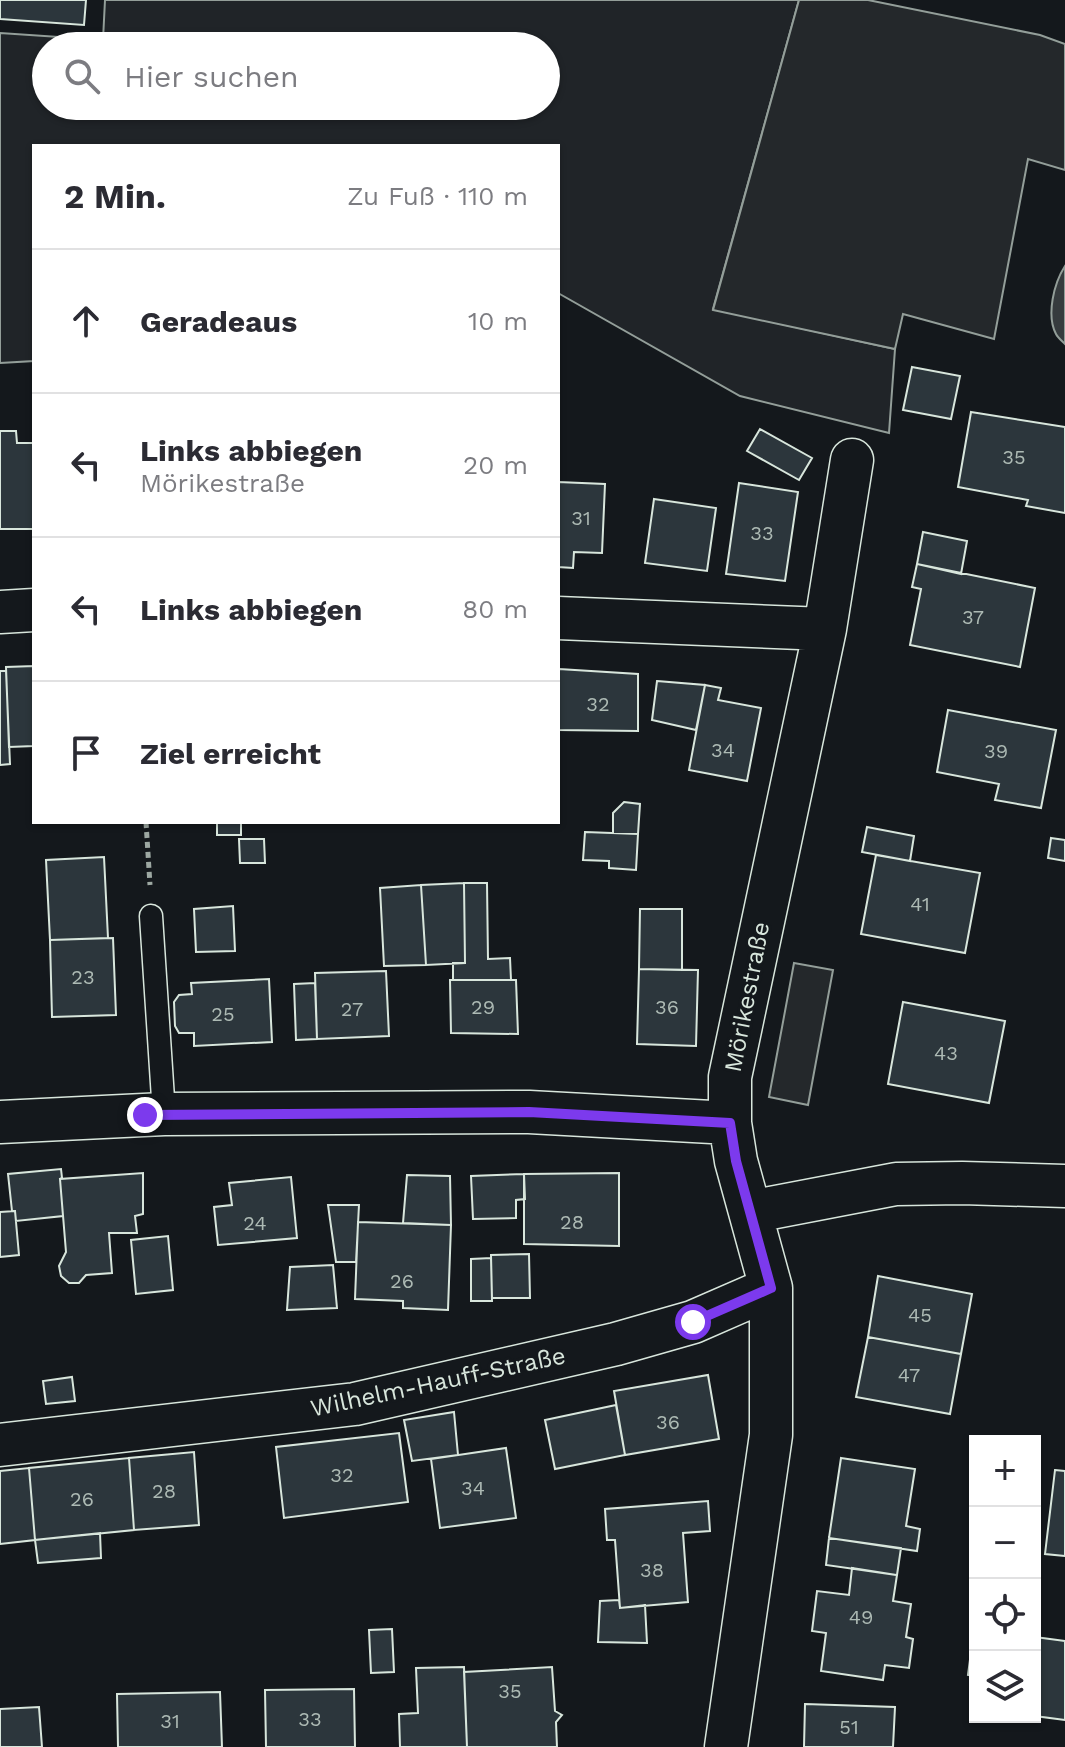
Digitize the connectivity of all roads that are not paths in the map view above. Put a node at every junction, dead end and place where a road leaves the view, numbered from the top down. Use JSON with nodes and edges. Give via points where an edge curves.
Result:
{"nodes":[{"id":1,"x":852,"y":460,"type":"dead end"},
{"id":2,"x":32,"y":610,"type":"edge"},
{"id":3,"x":0,"y":612,"type":"edge"},
{"id":4,"x":560,"y":618,"type":"edge"},
{"id":5,"x":825,"y":629,"type":"junction"},
{"id":6,"x":151,"y":916,"type":"road end"},
{"id":7,"x":164,"y":1114,"type":"junction"},
{"id":8,"x":0,"y":1122,"type":"edge"},
{"id":9,"x":730,"y":1123,"type":"junction"},
{"id":10,"x":1065,"y":1186,"type":"edge"},
{"id":11,"x":750,"y":1212,"type":"junction"},
{"id":12,"x":771,"y":1288,"type":"junction"},
{"id":13,"x":0,"y":1445,"type":"edge"},
{"id":14,"x":726,"y":1747,"type":"edge"}],
"edges":[{"from":1,"to":5,"type":"street","name":"Mörikestraße"},
{"from":2,"to":3,"type":"street"},
{"from":4,"to":5,"type":"street"},
{"from":5,"to":9,"type":"street","name":"Mörikestraße","via":[[730,1077]]},
{"from":6,"to":7,"type":"lane"},
{"from":7,"to":8,"type":"street"},
{"from":7,"to":9,"type":"street","via":[[529,1112]]},
{"from":9,"to":11,"type":"street","name":"Mörikestraße"},
{"from":10,"to":11,"type":"street","via":[[896,1184]]},
{"from":11,"to":12,"type":"street","name":"Mörikestraße"},
{"from":12,"to":13,"type":"street","name":"Wilhelm-Hauff-Straße","via":[[693,1322],[616,1344],[355,1404]]},
{"from":12,"to":14,"type":"street","name":"Mörikestraße","via":[[771,1435]]}]}
